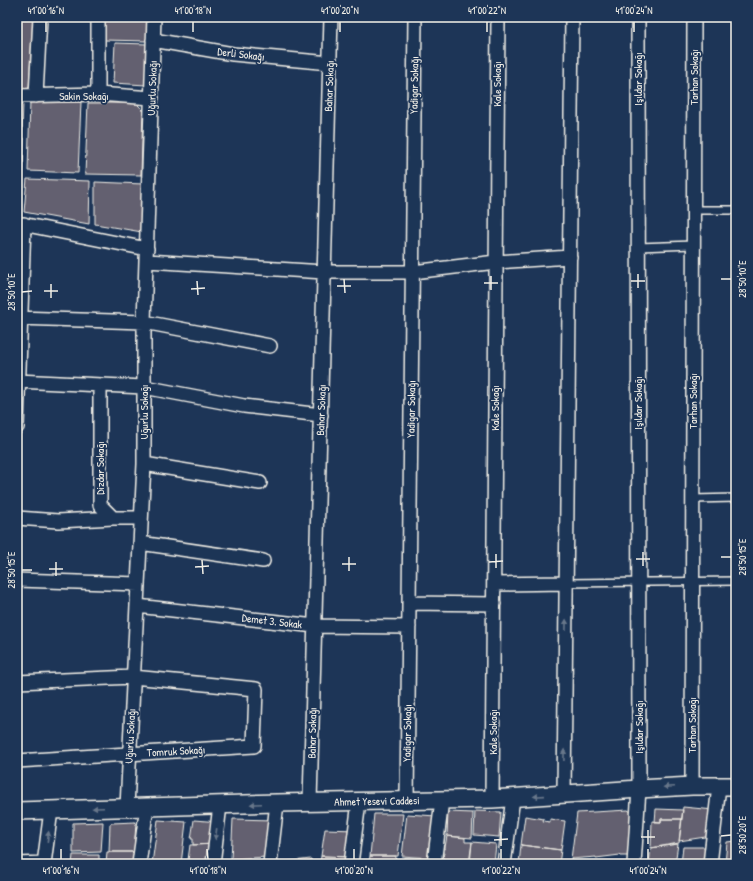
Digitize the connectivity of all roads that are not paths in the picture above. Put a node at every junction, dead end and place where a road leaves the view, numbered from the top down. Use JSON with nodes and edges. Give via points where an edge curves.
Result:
{"nodes":[{"id":1,"x":40,"y":17,"type":"edge"},
{"id":2,"x":98,"y":17,"type":"edge"},
{"id":3,"x":154,"y":17,"type":"edge"},
{"id":4,"x":331,"y":17,"type":"edge"},
{"id":5,"x":415,"y":17,"type":"edge"},
{"id":6,"x":498,"y":17,"type":"edge"},
{"id":7,"x":572,"y":17,"type":"edge"},
{"id":8,"x":638,"y":17,"type":"edge"},
{"id":9,"x":694,"y":17,"type":"edge"},
{"id":10,"x":153,"y":40,"type":"junction"},
{"id":11,"x":330,"y":63,"type":"junction"},
{"id":12,"x":98,"y":94,"type":"junction"},
{"id":13,"x":17,"y":96,"type":"edge"},
{"id":14,"x":36,"y":96,"type":"junction"},
{"id":15,"x":152,"y":98,"type":"junction"},
{"id":16,"x":694,"y":210,"type":"junction"},
{"id":17,"x":736,"y":210,"type":"edge"},
{"id":18,"x":20,"y":223,"type":"edge"},
{"id":19,"x":693,"y":245,"type":"junction"},
{"id":20,"x":638,"y":246,"type":"junction"},
{"id":21,"x":147,"y":255,"type":"junction"},
{"id":22,"x":570,"y":256,"type":"junction"},
{"id":23,"x":496,"y":262,"type":"junction"},
{"id":24,"x":324,"y":272,"type":"junction"},
{"id":25,"x":412,"y":272,"type":"junction"},
{"id":26,"x":18,"y":318,"type":"edge"},
{"id":27,"x":144,"y":322,"type":"junction"},
{"id":28,"x":270,"y":346,"type":"dead end"},
{"id":29,"x":18,"y":381,"type":"edge"},
{"id":30,"x":100,"y":385,"type":"junction"},
{"id":31,"x":144,"y":386,"type":"junction"},
{"id":32,"x":321,"y":416,"type":"junction"},
{"id":33,"x":17,"y":427,"type":"edge"},
{"id":34,"x":144,"y":464,"type":"junction"},
{"id":35,"x":260,"y":483,"type":"dead end"},
{"id":36,"x":736,"y":498,"type":"edge"},
{"id":37,"x":693,"y":499,"type":"junction"},
{"id":38,"x":17,"y":518,"type":"edge"},
{"id":39,"x":113,"y":518,"type":"junction"},
{"id":40,"x":141,"y":518,"type":"junction"},
{"id":41,"x":140,"y":543,"type":"junction"},
{"id":42,"x":263,"y":561,"type":"dead end"},
{"id":43,"x":17,"y":580,"type":"edge"},
{"id":44,"x":638,"y":582,"type":"junction"},
{"id":45,"x":692,"y":582,"type":"junction"},
{"id":46,"x":736,"y":582,"type":"edge"},
{"id":47,"x":566,"y":583,"type":"junction"},
{"id":48,"x":138,"y":584,"type":"junction"},
{"id":49,"x":494,"y":584,"type":"junction"},
{"id":50,"x":409,"y":603,"type":"junction"},
{"id":51,"x":494,"y":604,"type":"junction"},
{"id":52,"x":137,"y":606,"type":"junction"},
{"id":53,"x":315,"y":626,"type":"junction"},
{"id":54,"x":409,"y":627,"type":"junction"},
{"id":55,"x":133,"y":677,"type":"junction"},
{"id":56,"x":17,"y":682,"type":"edge"},
{"id":57,"x":130,"y":754,"type":"junction"},
{"id":58,"x":17,"y":761,"type":"edge"},
{"id":59,"x":692,"y":786,"type":"junction"},
{"id":60,"x":719,"y":786,"type":"junction"},
{"id":61,"x":736,"y":786,"type":"edge"},
{"id":62,"x":639,"y":789,"type":"junction"},
{"id":63,"x":564,"y":794,"type":"junction"},
{"id":64,"x":513,"y":798,"type":"junction"},
{"id":65,"x":492,"y":799,"type":"junction"},
{"id":66,"x":442,"y":800,"type":"junction"},
{"id":67,"x":407,"y":801,"type":"junction"},
{"id":68,"x":310,"y":802,"type":"junction"},
{"id":69,"x":359,"y":802,"type":"junction"},
{"id":70,"x":277,"y":803,"type":"junction"},
{"id":71,"x":220,"y":804,"type":"junction"},
{"id":72,"x":147,"y":806,"type":"junction"},
{"id":73,"x":127,"y":807,"type":"junction"},
{"id":74,"x":51,"y":810,"type":"junction"},
{"id":75,"x":17,"y":811,"type":"edge"},
{"id":76,"x":44,"y":863,"type":"edge"},
{"id":77,"x":17,"y":864,"type":"edge"},
{"id":78,"x":139,"y":864,"type":"edge"},
{"id":79,"x":213,"y":864,"type":"edge"},
{"id":80,"x":270,"y":864,"type":"edge"},
{"id":81,"x":351,"y":864,"type":"edge"},
{"id":82,"x":434,"y":864,"type":"edge"},
{"id":83,"x":504,"y":864,"type":"edge"},
{"id":84,"x":634,"y":864,"type":"edge"},
{"id":85,"x":710,"y":864,"type":"edge"}],
"edges":[{"from":1,"to":14,"type":"street"},
{"from":2,"to":12,"type":"street"},
{"from":3,"to":10,"type":"street","name":"Uğurlu Sokağı"},
{"from":4,"to":11,"type":"street","name":"Bahar Sokağı"},
{"from":5,"to":25,"type":"street","name":"Yadigar Sokağı"},
{"from":6,"to":23,"type":"street","name":"Kale Sokağı"},
{"from":7,"to":22,"type":"street"},
{"from":8,"to":20,"type":"street","name":"Işıldar Sokağı"},
{"from":9,"to":16,"type":"street","name":"Tarhan Sokağı"},
{"from":10,"to":11,"type":"street","name":"Derli Sokağı","via":[[233,54]]},
{"from":10,"to":15,"type":"street","name":"Uğurlu Sokağı"},
{"from":11,"to":24,"type":"street","name":"Bahar Sokağı"},
{"from":12,"to":14,"type":"street","name":"Sakin Sokağı"},
{"from":12,"to":15,"type":"street","name":"Sakin Sokağı"},
{"from":13,"to":14,"type":"street","name":"Sakin Sokağı"},
{"from":15,"to":21,"type":"street","name":"Uğurlu Sokağı"},
{"from":16,"to":17,"type":"lane"},
{"from":16,"to":19,"type":"street","name":"Tarhan Sokağı"},
{"from":18,"to":21,"type":"street"},
{"from":18,"to":26,"type":"street"},
{"from":19,"to":20,"type":"lane"},
{"from":19,"to":37,"type":"street","name":"Tarhan Sokağı"},
{"from":20,"to":44,"type":"street","name":"Işıldar Sokağı"},
{"from":21,"to":24,"type":"street"},
{"from":21,"to":27,"type":"street","name":"Uğurlu Sokağı"},
{"from":22,"to":23,"type":"street"},
{"from":22,"to":47,"type":"street"},
{"from":23,"to":25,"type":"street"},
{"from":23,"to":49,"type":"street","name":"Kale Sokağı"},
{"from":24,"to":25,"type":"street"},
{"from":24,"to":32,"type":"street","name":"Bahar Sokağı"},
{"from":25,"to":50,"type":"street","name":"Yadigar Sokağı"},
{"from":26,"to":27,"type":"street"},
{"from":26,"to":29,"type":"street"},
{"from":27,"to":28,"type":"street"},
{"from":27,"to":31,"type":"street","name":"Uğurlu Sokağı"},
{"from":29,"to":30,"type":"street"},
{"from":29,"to":33,"type":"street"},
{"from":30,"to":31,"type":"street"},
{"from":30,"to":39,"type":"street","name":"Dizdar Sokağı","via":[[100,506]]},
{"from":31,"to":32,"type":"street","via":[[244,406]]},
{"from":31,"to":34,"type":"street","name":"Uğurlu Sokağı"},
{"from":32,"to":53,"type":"street","name":"Bahar Sokağı"},
{"from":34,"to":35,"type":"street"},
{"from":34,"to":40,"type":"street","name":"Uğurlu Sokağı"},
{"from":36,"to":37,"type":"lane"},
{"from":37,"to":45,"type":"street","name":"Tarhan Sokağı"},
{"from":38,"to":39,"type":"street","via":[[58,521]]},
{"from":39,"to":40,"type":"street"},
{"from":40,"to":41,"type":"street","name":"Uğurlu Sokağı"},
{"from":41,"to":42,"type":"street"},
{"from":41,"to":48,"type":"street","name":"Uğurlu Sokağı"},
{"from":43,"to":48,"type":"street"},
{"from":44,"to":45,"type":"lane"},
{"from":44,"to":47,"type":"lane"},
{"from":44,"to":62,"type":"street","name":"Işıldar Sokağı"},
{"from":45,"to":46,"type":"lane"},
{"from":45,"to":59,"type":"street","name":"Tarhan Sokağı"},
{"from":47,"to":49,"type":"street"},
{"from":63,"to":47,"type":"street","one_way":true},
{"from":48,"to":52,"type":"street","name":"Uğurlu Sokağı"},
{"from":49,"to":51,"type":"street","name":"Kale Sokağı"},
{"from":50,"to":51,"type":"street"},
{"from":50,"to":54,"type":"street","name":"Yadigar Sokağı"},
{"from":51,"to":65,"type":"street","name":"Kale Sokağı"},
{"from":52,"to":53,"type":"street","name":"Demet 3. Sokak"},
{"from":52,"to":55,"type":"street","name":"Uğurlu Sokağı"},
{"from":53,"to":54,"type":"street","name":"Demet 3. Sokak"},
{"from":53,"to":68,"type":"street","name":"Bahar Sokağı"},
{"from":54,"to":67,"type":"street","name":"Yadigar Sokağı"},
{"from":55,"to":56,"type":"street"},
{"from":55,"to":57,"type":"street","name":"Uğurlu Sokağı"},
{"from":55,"to":57,"type":"street","name":"Tomruk Sokağı","via":[[256,689],[254,746]]},
{"from":57,"to":58,"type":"street","name":"Tomruk Sokağı"},
{"from":57,"to":73,"type":"street","name":"Uğurlu Sokağı"},
{"from":59,"to":60,"type":"street","name":"Ahmet Yesevi Caddesi"},
{"from":59,"to":62,"type":"street","name":"Ahmet Yesevi Caddesi","one_way":true},
{"from":60,"to":61,"type":"street","name":"Ahmet Yesevi Caddesi"},
{"from":60,"to":85,"type":"street"},
{"from":62,"to":63,"type":"street","name":"Ahmet Yesevi Caddesi"},
{"from":62,"to":84,"type":"street","name":"Işıldar Sokağı"},
{"from":63,"to":64,"type":"street","name":"Ahmet Yesevi Caddesi","one_way":true},
{"from":64,"to":65,"type":"street","name":"Ahmet Yesevi Caddesi"},
{"from":64,"to":83,"type":"street"},
{"from":65,"to":66,"type":"street","name":"Ahmet Yesevi Caddesi"},
{"from":66,"to":67,"type":"street","name":"Ahmet Yesevi Caddesi"},
{"from":66,"to":82,"type":"street"},
{"from":67,"to":69,"type":"street","name":"Ahmet Yesevi Caddesi"},
{"from":68,"to":69,"type":"street","name":"Ahmet Yesevi Caddesi"},
{"from":68,"to":70,"type":"street","name":"Ahmet Yesevi Caddesi"},
{"from":69,"to":81,"type":"street"},
{"from":70,"to":71,"type":"street","name":"Ahmet Yesevi Caddesi","one_way":true},
{"from":70,"to":80,"type":"street"},
{"from":71,"to":72,"type":"street","name":"Ahmet Yesevi Caddesi"},
{"from":71,"to":79,"type":"street","one_way":true},
{"from":72,"to":73,"type":"street","name":"Ahmet Yesevi Caddesi"},
{"from":72,"to":78,"type":"street"},
{"from":73,"to":74,"type":"street","name":"Ahmet Yesevi Caddesi","one_way":true},
{"from":74,"to":75,"type":"street","name":"Ahmet Yesevi Caddesi"},
{"from":76,"to":74,"type":"street","one_way":true},
{"from":76,"to":77,"type":"street"}]}
